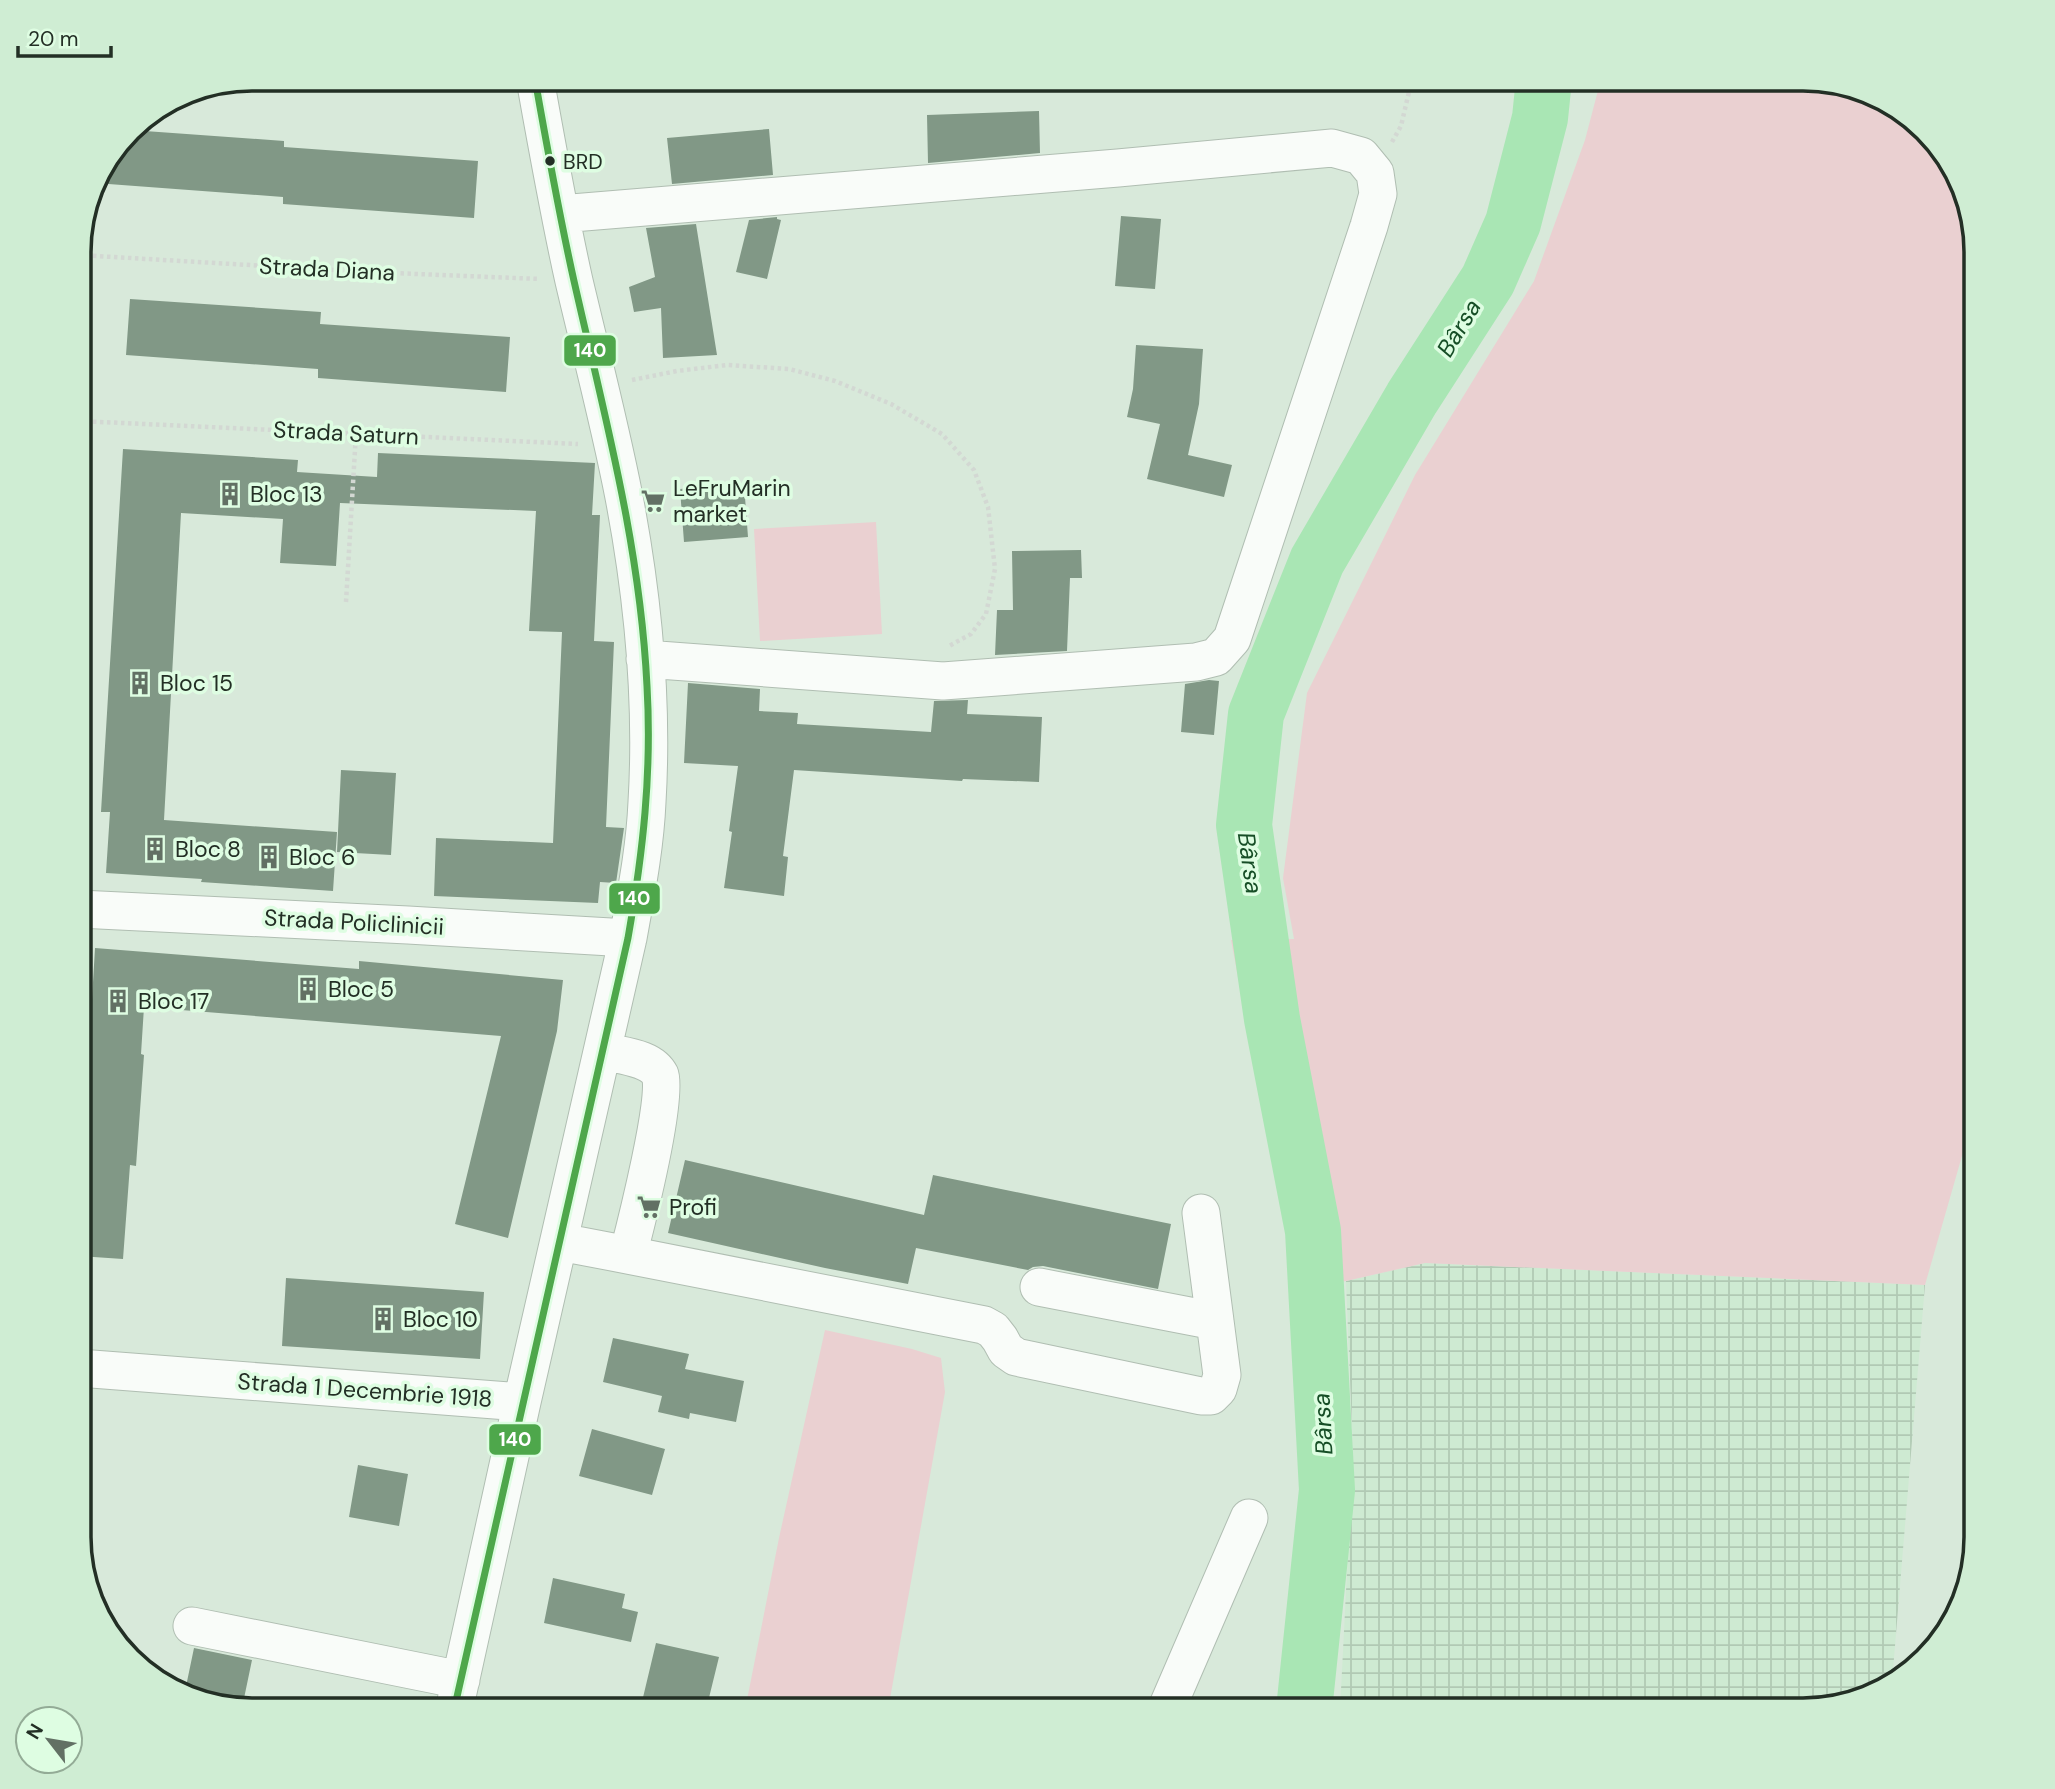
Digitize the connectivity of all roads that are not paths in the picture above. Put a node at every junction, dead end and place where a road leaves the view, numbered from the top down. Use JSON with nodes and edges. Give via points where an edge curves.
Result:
{"nodes":[{"id":1,"x":537,"y":91,"type":"edge"},
{"id":2,"x":560,"y":214,"type":"junction"},
{"id":3,"x":645,"y":659,"type":"junction"},
{"id":4,"x":91,"y":910,"type":"edge"},
{"id":5,"x":628,"y":938,"type":"junction"},
{"id":6,"x":603,"y":1051,"type":"junction"},
{"id":7,"x":1201,"y":1213,"type":"dead end"},
{"id":8,"x":559,"y":1241,"type":"junction"},
{"id":9,"x":628,"y":1255,"type":"junction"},
{"id":10,"x":1039,"y":1287,"type":"dead end"},
{"id":11,"x":1215,"y":1321,"type":"junction"},
{"id":12,"x":91,"y":1369,"type":"edge"},
{"id":13,"x":522,"y":1402,"type":"junction"},
{"id":14,"x":1249,"y":1518,"type":"dead end"},
{"id":15,"x":192,"y":1626,"type":"dead end"},
{"id":16,"x":458,"y":1695,"type":"edge"},
{"id":17,"x":1171,"y":1698,"type":"edge"}],
"edges":[{"from":1,"to":2,"type":"street","name":"Strada 1 Decembrie 1918"},
{"from":2,"to":3,"type":"street","name":"Strada 1 Decembrie 1918","via":[[614,446],[633,548]]},
{"from":2,"to":3,"type":"street","via":[[1332,148],[1360,156],[1375,173],[1378,194],[1369,226],[1232,639],[1216,657],[1196,663],[943,681]]},
{"from":3,"to":5,"type":"street","name":"Strada 1 Decembrie 1918","via":[[647,801]]},
{"from":4,"to":5,"type":"street","name":"Strada Policlinicii"},
{"from":5,"to":6,"type":"street","name":"Strada 1 Decembrie 1918"},
{"from":6,"to":8,"type":"street","name":"Strada 1 Decembrie 1918"},
{"from":6,"to":9,"type":"street","via":[[651,1063],[661,1076],[663,1090]]},
{"from":7,"to":11,"type":"street"},
{"from":8,"to":9,"type":"street"},
{"from":8,"to":13,"type":"street","name":"Strada 1 Decembrie 1918"},
{"from":9,"to":11,"type":"street","via":[[984,1325],[1016,1357],[1201,1396],[1211,1396],[1222,1375]]},
{"from":10,"to":11,"type":"street"},
{"from":12,"to":13,"type":"street","name":"Strada 1 Decembrie 1918"},
{"from":13,"to":16,"type":"street"},
{"from":14,"to":17,"type":"street"},
{"from":15,"to":16,"type":"street"}]}
